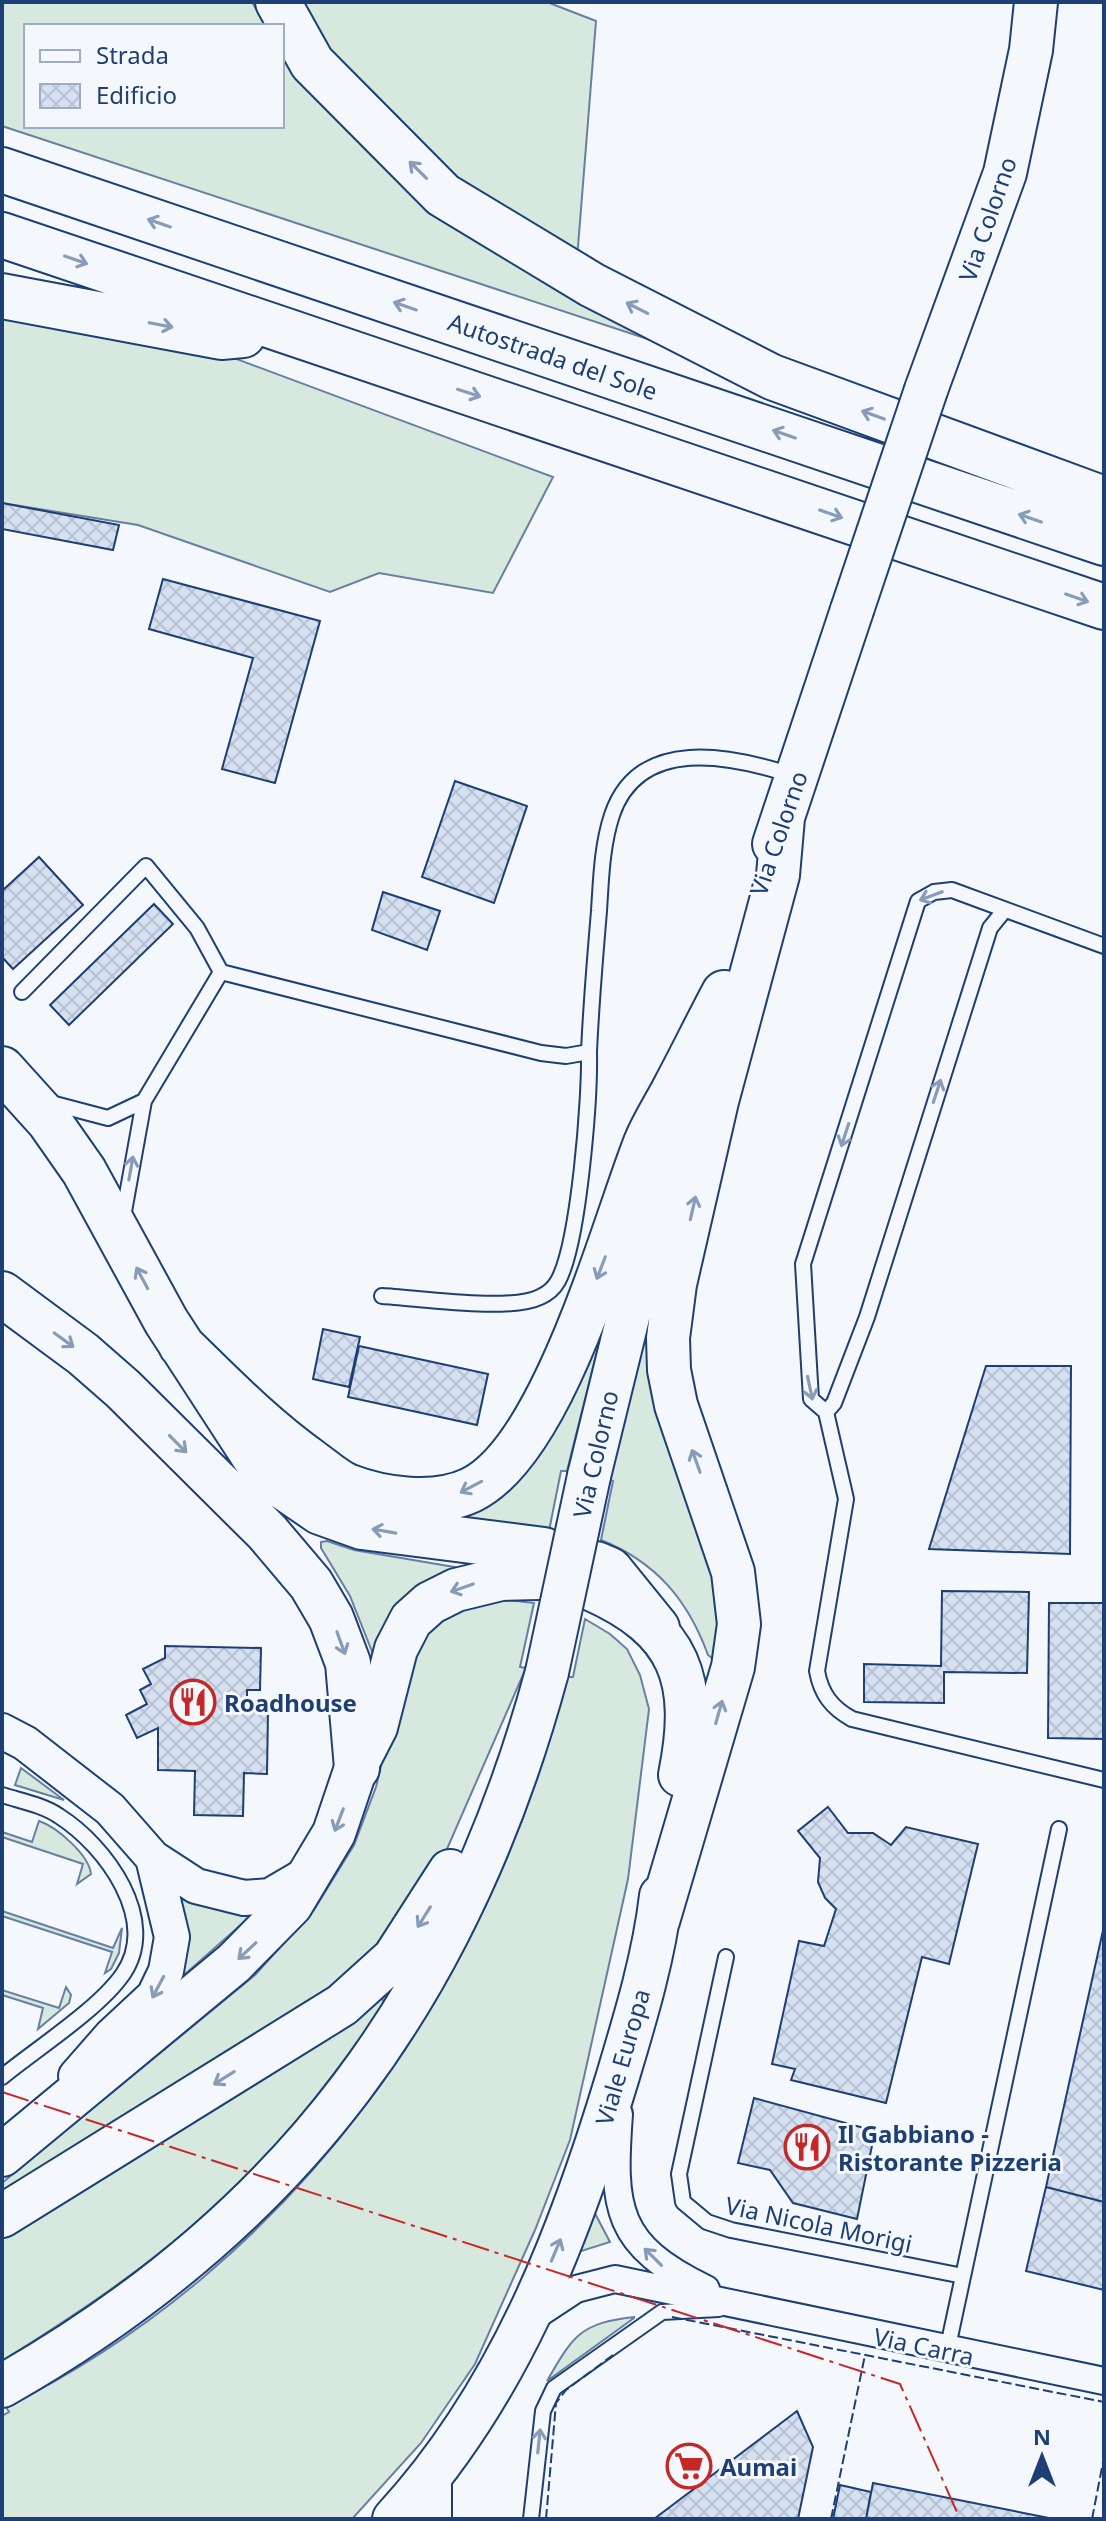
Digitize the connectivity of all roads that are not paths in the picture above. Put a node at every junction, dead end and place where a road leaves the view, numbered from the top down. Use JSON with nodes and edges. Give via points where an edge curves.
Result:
{"nodes":[{"id":1,"x":278,"y":2,"type":"edge"},
{"id":2,"x":1036,"y":2,"type":"edge"},
{"id":3,"x":2,"y":170,"type":"edge"},
{"id":4,"x":2,"y":235,"type":"edge"},
{"id":5,"x":2,"y":296,"type":"edge"},
{"id":6,"x":289,"y":332,"type":"junction"},
{"id":7,"x":1104,"y":499,"type":"edge"},
{"id":8,"x":1104,"y":543,"type":"edge"},
{"id":9,"x":1104,"y":607,"type":"edge"},
{"id":10,"x":796,"y":777,"type":"junction"},
{"id":11,"x":783,"y":818,"type":"junction"},
{"id":12,"x":1003,"y":912,"type":"junction"},
{"id":13,"x":1104,"y":946,"type":"edge"},
{"id":14,"x":221,"y":972,"type":"junction"},
{"id":15,"x":22,"y":992,"type":"dead end"},
{"id":16,"x":724,"y":993,"type":"junction"},
{"id":17,"x":589,"y":1052,"type":"junction"},
{"id":18,"x":15,"y":1083,"type":"edge"},
{"id":19,"x":144,"y":1101,"type":"junction"},
{"id":20,"x":120,"y":1235,"type":"junction"},
{"id":21,"x":2,"y":1294,"type":"edge"},
{"id":22,"x":382,"y":1296,"type":"dead end"},
{"id":23,"x":181,"y":1345,"type":"junction"},
{"id":24,"x":826,"y":1412,"type":"junction"},
{"id":25,"x":542,"y":1564,"type":"joint"},
{"id":26,"x":593,"y":1576,"type":"dead end"},
{"id":27,"x":657,"y":1628,"type":"joint"},
{"id":28,"x":543,"y":1687,"type":"junction"},
{"id":29,"x":2,"y":1731,"type":"edge"},
{"id":30,"x":357,"y":1768,"type":"junction"},
{"id":31,"x":1104,"y":1780,"type":"edge"},
{"id":32,"x":2,"y":1795,"type":"edge"},
{"id":33,"x":1059,"y":1829,"type":"dead end"},
{"id":34,"x":153,"y":1858,"type":"junction"},
{"id":35,"x":315,"y":1870,"type":"junction"},
{"id":36,"x":658,"y":1921,"type":"junction"},
{"id":37,"x":726,"y":1957,"type":"dead end"},
{"id":38,"x":631,"y":2032,"type":"junction"},
{"id":39,"x":2,"y":2077,"type":"edge"},
{"id":40,"x":13,"y":2146,"type":"edge"},
{"id":41,"x":2,"y":2216,"type":"edge"},
{"id":42,"x":963,"y":2276,"type":"junction"},
{"id":43,"x":745,"y":2308,"type":"junction"},
{"id":44,"x":525,"y":2322,"type":"junction"},
{"id":45,"x":947,"y":2351,"type":"junction"},
{"id":46,"x":1104,"y":2381,"type":"edge"},
{"id":47,"x":2,"y":2386,"type":"edge"},
{"id":48,"x":432,"y":2478,"type":"junction"},
{"id":49,"x":394,"y":2519,"type":"edge"},
{"id":50,"x":432,"y":2519,"type":"edge"},
{"id":51,"x":531,"y":2519,"type":"edge"}],
"edges":[{"from":7,"to":1,"type":"highway","one_way":true,"via":[[772,377],[592,285],[483,220],[443,195],[312,63]]},
{"from":2,"to":10,"type":"main road","name":"Via Colorno","bridge":true,"via":[[1005,173]]},
{"from":8,"to":3,"type":"highway","name":"Autostrada del Sole","one_way":true},
{"from":4,"to":6,"type":"highway","one_way":true},
{"from":5,"to":6,"type":"highway","one_way":true,"via":[[221,337]]},
{"from":6,"to":9,"type":"highway","one_way":true},
{"from":10,"to":11,"type":"main road","name":"Via Colorno"},
{"from":10,"to":17,"type":"lane","via":[[741,759],[698,756],[653,767],[628,785],[612,813],[604,850]]},
{"from":11,"to":16,"type":"main road","name":"Via Colorno"},
{"from":36,"to":11,"type":"main road","one_way":true,"via":[[733,1667],[739,1624],[728,1554],[672,1387],[669,1321],[717,1101],[778,875]]},
{"from":12,"to":13,"type":"lane"},
{"from":24,"to":12,"type":"lane","one_way":true,"via":[[867,1317],[990,928]]},
{"from":12,"to":24,"type":"lane","one_way":true,"via":[[952,890],[918,901],[803,1264],[811,1399]]},
{"from":14,"to":15,"type":"lane","via":[[197,928],[146,866]]},
{"from":14,"to":17,"type":"lane","via":[[541,1053]]},
{"from":14,"to":19,"type":"lane"},
{"from":16,"to":23,"type":"highway","one_way":true,"via":[[647,1140],[602,1265],[539,1412],[500,1467],[473,1489],[419,1499],[380,1496],[344,1485],[275,1436]]},
{"from":16,"to":28,"type":"main road","name":"Via Colorno","bridge":true,"via":[[667,1169],[589,1476]]},
{"from":17,"to":22,"type":"lane","via":[[588,1102],[572,1221],[563,1268],[552,1289],[533,1300],[507,1303]]},
{"from":18,"to":19,"type":"lane","via":[[108,1118]]},
{"from":18,"to":20,"type":"highway","via":[[84,1171]]},
{"from":20,"to":19,"type":"lane","one_way":true},
{"from":23,"to":20,"type":"highway","one_way":true},
{"from":21,"to":30,"type":"highway","one_way":true,"via":[[123,1389],[305,1576],[331,1618],[348,1663]]},
{"from":25,"to":23,"type":"highway","one_way":true,"via":[[340,1521],[301,1501],[266,1475]]},
{"from":24,"to":31,"type":"lane","via":[[846,1499],[817,1671],[827,1699],[852,1719]]},
{"from":25,"to":30,"type":"main road","one_way":true,"via":[[463,1588],[430,1603],[411,1620],[396,1649],[376,1727]]},
{"from":26,"to":27,"type":"highway","via":[[610,1570]]},
{"from":27,"to":36,"type":"main road","name":"Viale Europa","via":[[680,1673],[687,1716]]},
{"from":28,"to":41,"type":"main road","one_way":true,"via":[[507,1744],[437,1896],[379,1974],[331,2012]]},
{"from":28,"to":47,"type":"main road","via":[[505,1807],[448,1934],[406,2012],[354,2085],[271,2183],[188,2259],[112,2319]]},
{"from":29,"to":34,"type":"street","via":[[110,1809]]},
{"from":30,"to":35,"type":"main road","one_way":true},
{"from":32,"to":39,"type":"lane","via":[[57,1814],[102,1857],[127,1895],[137,1936],[128,1965],[111,1989]]},
{"from":33,"to":42,"type":"lane"},
{"from":34,"to":35,"type":"street","via":[[196,1886],[244,1898],[270,1896]]},
{"from":34,"to":40,"type":"street","one_way":true,"via":[[172,1937],[166,1971],[154,1996]]},
{"from":35,"to":40,"type":"main road","one_way":true,"via":[[250,1949]]},
{"from":36,"to":38,"type":"main road","name":"Viale Europa"},
{"from":37,"to":42,"type":"lane","name":"Via Nicola Morigi","via":[[679,2174],[683,2202],[707,2222],[731,2230]]},
{"from":43,"to":38,"type":"street","name":"Via Carra","one_way":true,"via":[[666,2269],[634,2239],[619,2205],[619,2115]]},
{"from":44,"to":38,"type":"main road","name":"Viale Europa","one_way":true,"via":[[579,2195]]},
{"from":42,"to":45,"type":"lane"},
{"from":43,"to":44,"type":"street","name":"Via Carra","via":[[615,2279],[576,2289]]},
{"from":43,"to":45,"type":"street","name":"Via Carra"},
{"from":51,"to":43,"type":"lane","one_way":true,"via":[[543,2411],[554,2388],[662,2312]]},
{"from":44,"to":48,"type":"main road","name":"Viale Europa","via":[[474,2419]]},
{"from":45,"to":46,"type":"street","name":"Via Carra"},
{"from":48,"to":49,"type":"main road","name":"Viale Europa"},
{"from":48,"to":50,"type":"main road"}]}
